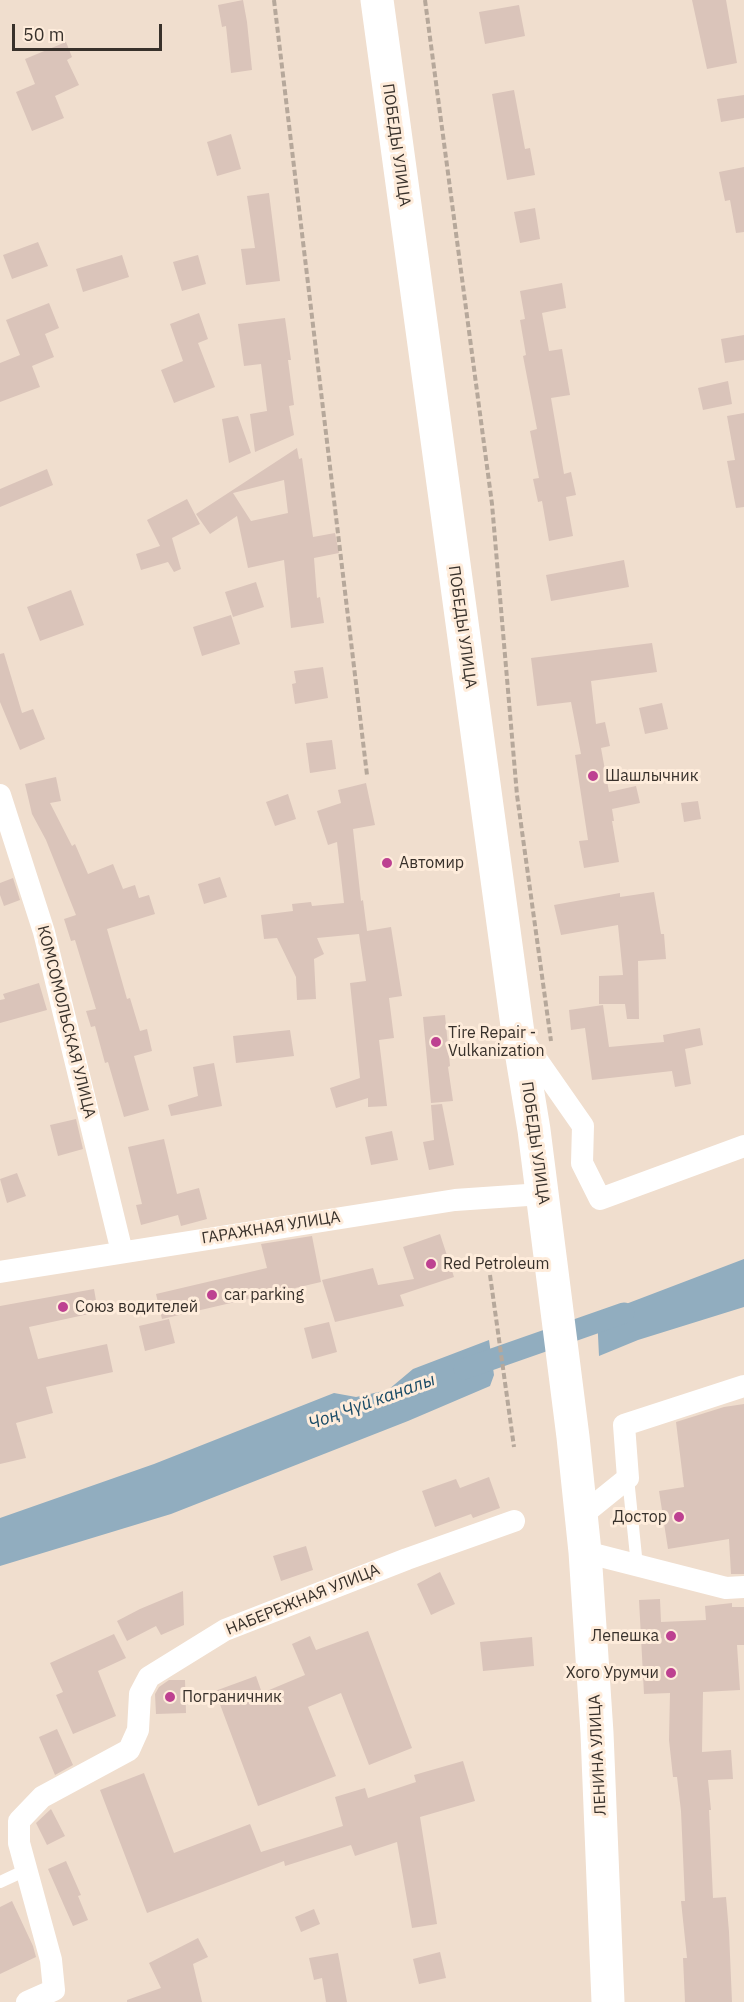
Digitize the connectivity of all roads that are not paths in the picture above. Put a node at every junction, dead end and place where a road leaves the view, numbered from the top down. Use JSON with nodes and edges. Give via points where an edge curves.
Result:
{"nodes":[{"id":1,"x":377,"y":0,"type":"edge"},
{"id":2,"x":0,"y":795,"type":"edge"},
{"id":3,"x":518,"y":1033,"type":"junction"},
{"id":4,"x":744,"y":1146,"type":"edge"},
{"id":5,"x":542,"y":1194,"type":"junction"},
{"id":6,"x":122,"y":1252,"type":"junction"},
{"id":7,"x":0,"y":1272,"type":"edge"},
{"id":8,"x":744,"y":1386,"type":"edge"},
{"id":9,"x":573,"y":1437,"type":"joint"},
{"id":10,"x":628,"y":1478,"type":"junction"},
{"id":11,"x":581,"y":1516,"type":"junction"},
{"id":12,"x":514,"y":1521,"type":"dead end"},
{"id":13,"x":585,"y":1552,"type":"junction"},
{"id":14,"x":637,"y":1566,"type":"junction"},
{"id":15,"x":744,"y":1587,"type":"edge"},
{"id":16,"x":26,"y":1870,"type":"junction"},
{"id":17,"x":0,"y":1882,"type":"edge"},
{"id":18,"x":55,"y":1996,"type":"edge"},
{"id":19,"x":27,"y":2002,"type":"edge"},
{"id":20,"x":608,"y":2002,"type":"edge"}],
"edges":[{"from":1,"to":3,"type":"main road","name":"ПОБЕДЫ УЛИЦА"},
{"from":2,"to":6,"type":"street","name":"КОМСОМОЛЬСКАЯ УЛИЦА","via":[[44,932]]},
{"from":3,"to":4,"type":"street","via":[[583,1126],[582,1163],[600,1199]]},
{"from":3,"to":5,"type":"main road","name":"ПОБЕДЫ УЛИЦА"},
{"from":5,"to":6,"type":"street","name":"ГАРАЖНАЯ УЛИЦА","via":[[455,1200]]},
{"from":5,"to":9,"type":"main road","name":"ПОБЕДЫ УЛИЦА"},
{"from":6,"to":7,"type":"street","name":"ГАРАЖНАЯ УЛИЦА"},
{"from":8,"to":10,"type":"street","via":[[624,1425]]},
{"from":9,"to":11,"type":"main road","name":"ЛЕНИНА УЛИЦА"},
{"from":10,"to":11,"type":"street"},
{"from":10,"to":14,"type":"lane"},
{"from":11,"to":13,"type":"main road","name":"ЛЕНИНА УЛИЦА"},
{"from":12,"to":16,"type":"street","name":"НАБЕРЕЖНАЯ УЛИЦА","via":[[225,1630],[149,1677],[140,1694],[138,1730],[129,1750],[42,1797],[19,1821],[19,1843]]},
{"from":13,"to":14,"type":"street"},
{"from":13,"to":20,"type":"main road","name":"ЛЕНИНА УЛИЦА"},
{"from":14,"to":15,"type":"street","via":[[726,1588]]},
{"from":16,"to":17,"type":"lane"},
{"from":16,"to":18,"type":"street","name":"НАБЕРЕЖНАЯ УЛИЦА","via":[[51,1960]]},
{"from":18,"to":19,"type":"street","name":"НАБЕРЕЖНАЯ УЛИЦА"}]}
